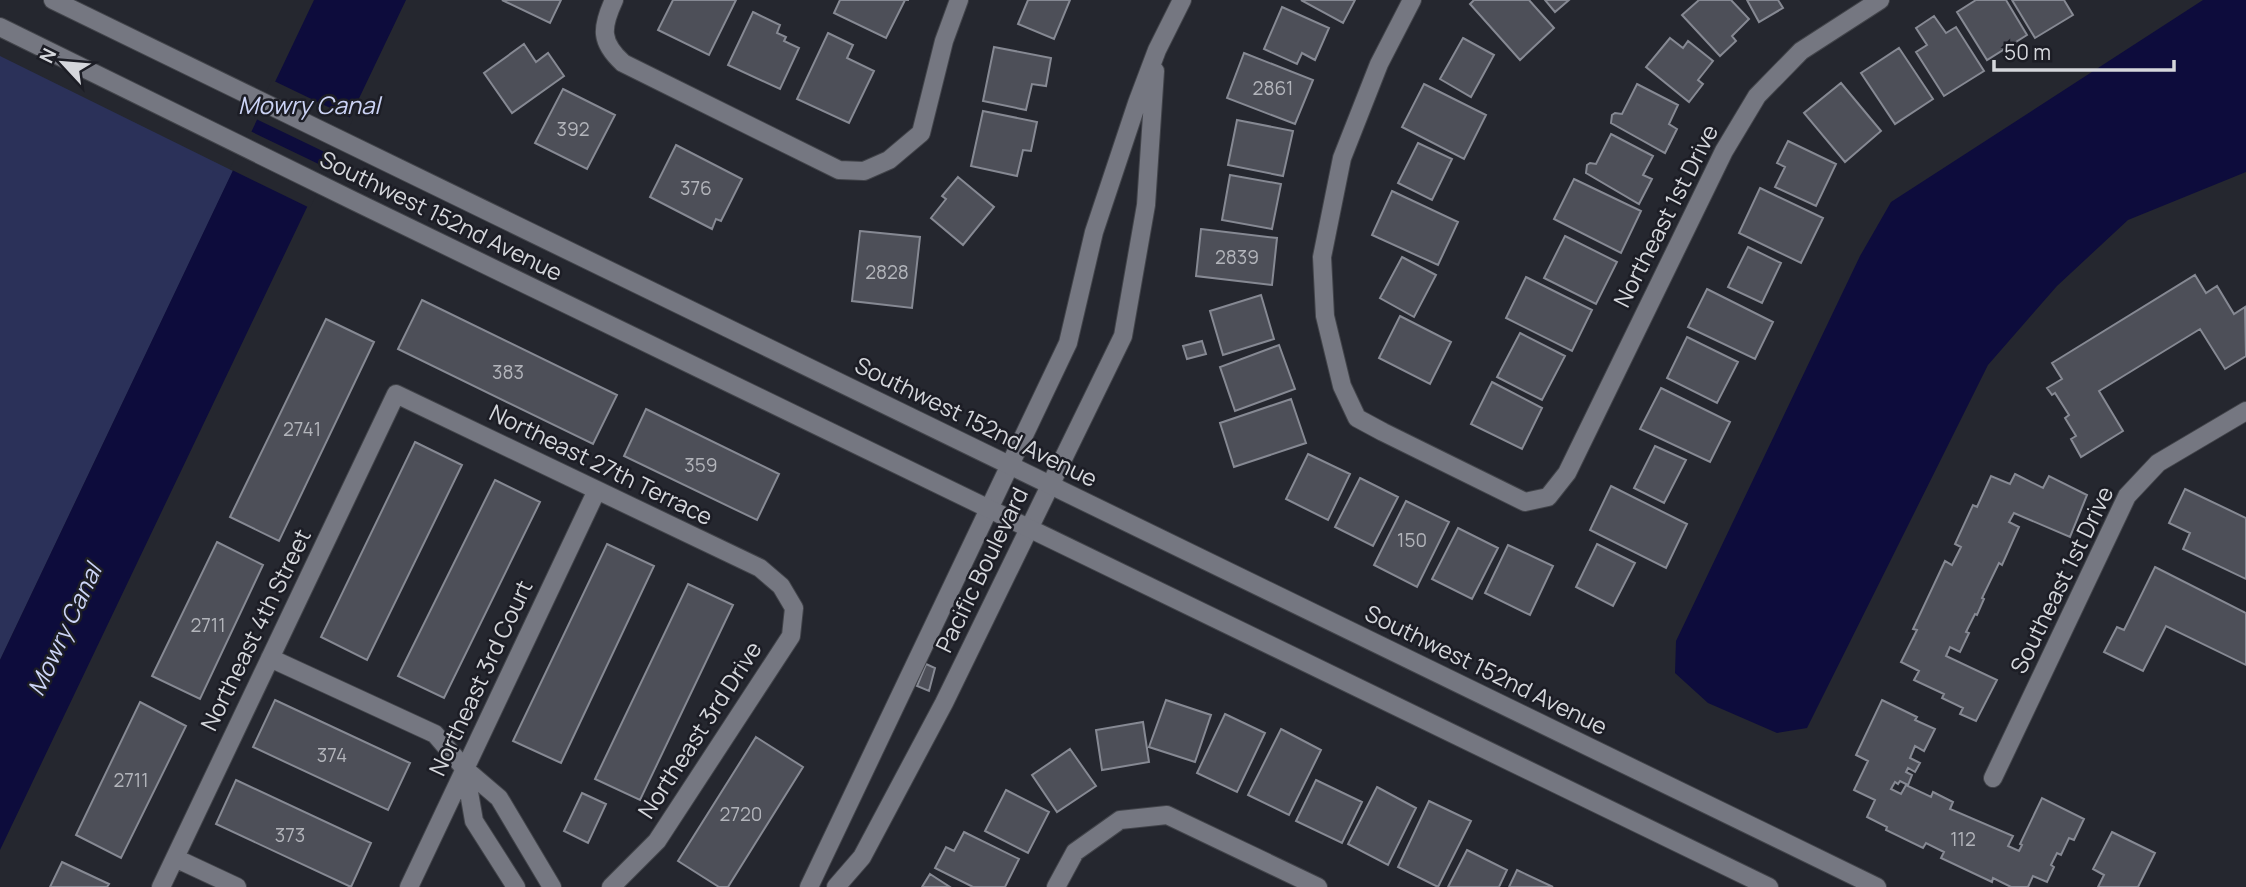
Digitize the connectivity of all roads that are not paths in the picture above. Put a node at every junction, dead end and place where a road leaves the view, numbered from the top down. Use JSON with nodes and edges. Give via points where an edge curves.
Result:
{"nodes":[{"id":1,"x":53,"y":0,"type":"edge"},
{"id":2,"x":614,"y":0,"type":"edge"},
{"id":3,"x":959,"y":0,"type":"edge"},
{"id":4,"x":1182,"y":0,"type":"edge"},
{"id":5,"x":1412,"y":0,"type":"edge"},
{"id":6,"x":1880,"y":0,"type":"edge"},
{"id":7,"x":0,"y":27,"type":"edge"},
{"id":8,"x":1157,"y":50,"type":"junction"},
{"id":9,"x":396,"y":394,"type":"joint"},
{"id":10,"x":2246,"y":411,"type":"edge"},
{"id":11,"x":1010,"y":465,"type":"junction"},
{"id":12,"x":1051,"y":485,"type":"junction"},
{"id":13,"x":597,"y":490,"type":"junction"},
{"id":14,"x":988,"y":508,"type":"junction"},
{"id":15,"x":1029,"y":528,"type":"junction"},
{"id":16,"x":781,"y":586,"type":"joint"},
{"id":17,"x":270,"y":657,"type":"junction"},
{"id":18,"x":465,"y":769,"type":"junction"},
{"id":19,"x":1993,"y":778,"type":"dead end"},
{"id":20,"x":175,"y":858,"type":"junction"},
{"id":21,"x":1870,"y":885,"type":"edge"},
{"id":22,"x":161,"y":887,"type":"edge"},
{"id":23,"x":237,"y":887,"type":"edge"},
{"id":24,"x":409,"y":887,"type":"edge"},
{"id":25,"x":516,"y":887,"type":"edge"},
{"id":26,"x":552,"y":887,"type":"edge"},
{"id":27,"x":611,"y":887,"type":"edge"},
{"id":28,"x":809,"y":887,"type":"edge"},
{"id":29,"x":835,"y":887,"type":"edge"},
{"id":30,"x":1056,"y":887,"type":"edge"},
{"id":31,"x":1318,"y":887,"type":"edge"},
{"id":32,"x":1769,"y":887,"type":"edge"}],
"edges":[{"from":1,"to":11,"type":"street","name":"Southwest 152nd Avenue"},
{"from":2,"to":3,"type":"street","via":[[605,29],[608,49],[622,63],[839,170],[864,171],[888,160],[921,133]]},
{"from":4,"to":8,"type":"street","name":"Pacific Boulevard"},
{"from":5,"to":6,"type":"street","name":"Northeast 1st Drive","via":[[1379,64],[1342,158],[1322,257],[1325,316],[1342,386],[1357,418],[1525,502],[1548,497],[1567,473],[1724,151],[1757,96],[1801,51]]},
{"from":7,"to":14,"type":"street","name":"Southwest 152nd Avenue"},
{"from":8,"to":11,"type":"street","name":"Pacific Boulevard","via":[[1094,232],[1068,343]]},
{"from":8,"to":12,"type":"street","name":"Pacific Boulevard","via":[[1146,205],[1123,336]]},
{"from":9,"to":13,"type":"street","name":"Northeast 27th Terrace"},
{"from":9,"to":17,"type":"street","name":"Northeast 4th Street"},
{"from":10,"to":19,"type":"street","name":"Southeast 1st Drive","via":[[2158,463],[2127,496]]},
{"from":11,"to":12,"type":"street","name":"Southwest 152nd Avenue"},
{"from":11,"to":14,"type":"street","name":"Pacific Boulevard"},
{"from":12,"to":15,"type":"street","name":"Pacific Boulevard"},
{"from":12,"to":21,"type":"street","name":"Southwest 152nd Avenue"},
{"from":13,"to":16,"type":"street","name":"Northeast 27th Terrace","via":[[760,568]]},
{"from":13,"to":18,"type":"street","name":"Northeast 3rd Court"},
{"from":14,"to":15,"type":"street","name":"Southwest 152nd Avenue"},
{"from":14,"to":28,"type":"street","name":"Pacific Boulevard"},
{"from":15,"to":29,"type":"street","name":"Pacific Boulevard","via":[[862,857]]},
{"from":15,"to":32,"type":"street","name":"Southwest 152nd Avenue"},
{"from":16,"to":27,"type":"street","name":"Northeast 3rd Drive","via":[[794,608],[791,636],[657,841]]},
{"from":17,"to":18,"type":"street","via":[[435,734]]},
{"from":17,"to":20,"type":"street","name":"Northeast 4th Street"},
{"from":18,"to":24,"type":"street","name":"Northeast 3rd Court"},
{"from":18,"to":25,"type":"street","via":[[474,821]]},
{"from":18,"to":26,"type":"street","via":[[499,798]]},
{"from":20,"to":22,"type":"street","name":"Northeast 4th Street"},
{"from":20,"to":23,"type":"street"},
{"from":30,"to":31,"type":"street","via":[[1075,852],[1120,820],[1167,815]]}]}
